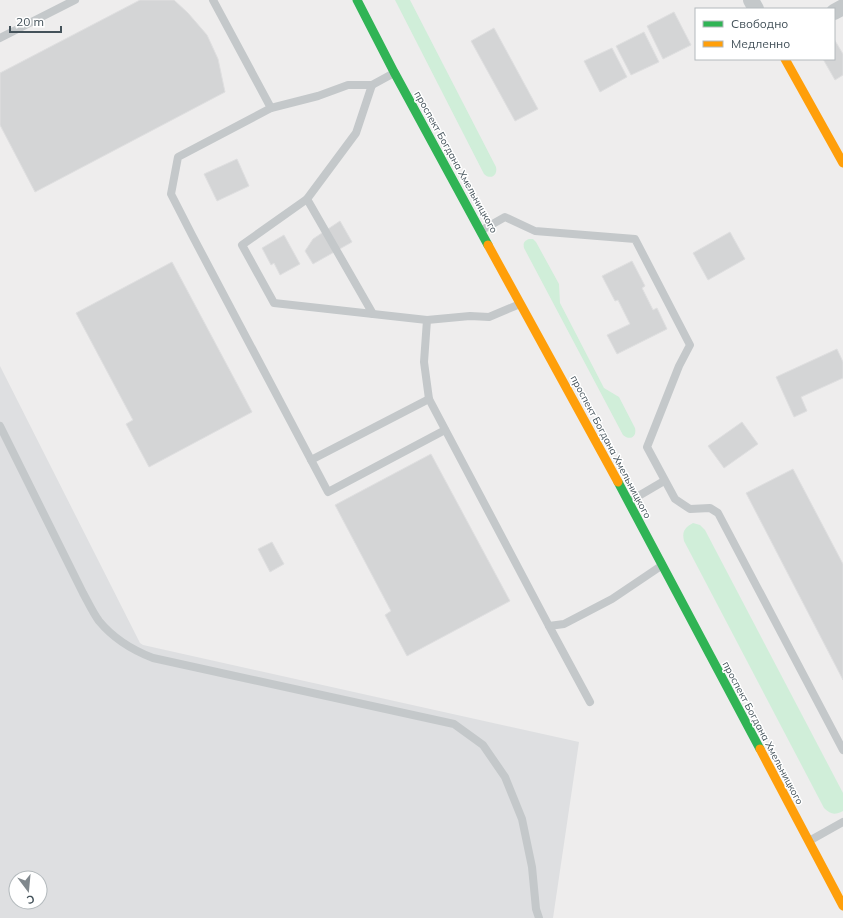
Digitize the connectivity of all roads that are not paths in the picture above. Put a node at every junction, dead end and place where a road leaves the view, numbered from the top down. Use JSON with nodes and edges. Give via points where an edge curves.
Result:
{"nodes":[{"id":1,"x":75,"y":0,"type":"edge"},
{"id":2,"x":213,"y":0,"type":"edge"},
{"id":3,"x":357,"y":0,"type":"edge"},
{"id":4,"x":0,"y":38,"type":"edge"},
{"id":5,"x":786,"y":60,"type":"edge"},
{"id":6,"x":394,"y":72,"type":"junction"},
{"id":7,"x":372,"y":85,"type":"junction"},
{"id":8,"x":271,"y":108,"type":"junction"},
{"id":9,"x":843,"y":162,"type":"edge"},
{"id":10,"x":306,"y":199,"type":"junction"},
{"id":11,"x":482,"y":230,"type":"junction"},
{"id":12,"x":521,"y":304,"type":"junction"},
{"id":13,"x":372,"y":314,"type":"junction"},
{"id":14,"x":427,"y":320,"type":"junction"},
{"id":15,"x":429,"y":399,"type":"junction"},
{"id":16,"x":0,"y":426,"type":"edge"},
{"id":17,"x":445,"y":430,"type":"junction"},
{"id":18,"x":311,"y":460,"type":"junction"},
{"id":19,"x":664,"y":481,"type":"junction"},
{"id":20,"x":629,"y":502,"type":"junction"},
{"id":21,"x":662,"y":566,"type":"junction"},
{"id":22,"x":549,"y":626,"type":"junction"},
{"id":23,"x":590,"y":702,"type":"dead end"},
{"id":24,"x":843,"y":750,"type":"edge"},
{"id":25,"x":843,"y":822,"type":"edge"},
{"id":26,"x":808,"y":842,"type":"junction"},
{"id":27,"x":843,"y":906,"type":"edge"},
{"id":28,"x":539,"y":918,"type":"edge"}],
"edges":[{"from":1,"to":4,"type":"lane"},
{"from":2,"to":8,"type":"lane"},
{"from":3,"to":6,"type":"main road","name":"проспект Богдана Хмельницкого"},
{"from":5,"to":9,"type":"main road"},
{"from":6,"to":7,"type":"lane"},
{"from":6,"to":11,"type":"main road","name":"проспект Богдана Хмельницкого"},
{"from":7,"to":8,"type":"lane","via":[[348,85]]},
{"from":7,"to":10,"type":"lane","via":[[356,133]]},
{"from":8,"to":18,"type":"lane","via":[[178,157],[171,194]]},
{"from":10,"to":13,"type":"lane"},
{"from":10,"to":13,"type":"lane","via":[[242,245],[274,303]]},
{"from":11,"to":12,"type":"main road","name":"проспект Богдана Хмельницкого"},
{"from":11,"to":19,"type":"lane","via":[[505,218],[535,231],[635,239],[690,345],[647,447]]},
{"from":12,"to":14,"type":"lane","via":[[489,317]]},
{"from":12,"to":20,"type":"main road","name":"проспект Богдана Хмельницкого"},
{"from":13,"to":14,"type":"lane"},
{"from":14,"to":15,"type":"lane","via":[[424,362]]},
{"from":15,"to":17,"type":"lane"},
{"from":15,"to":18,"type":"lane"},
{"from":16,"to":28,"type":"lane","via":[[98,620],[116,638],[137,652],[153,658],[454,724],[482,745],[505,777],[522,819]]},
{"from":17,"to":18,"type":"lane","via":[[328,492]]},
{"from":17,"to":22,"type":"lane"},
{"from":19,"to":20,"type":"lane"},
{"from":19,"to":24,"type":"lane","via":[[675,499],[690,509],[710,508],[718,513]]},
{"from":20,"to":21,"type":"main road","name":"проспект Богдана Хмельницкого"},
{"from":21,"to":22,"type":"lane","via":[[612,599],[564,624]]},
{"from":21,"to":26,"type":"main road","name":"проспект Богдана Хмельницкого"},
{"from":22,"to":23,"type":"lane"},
{"from":25,"to":26,"type":"lane"},
{"from":26,"to":27,"type":"main road","name":"проспект Богдана Хмельницкого"}]}
